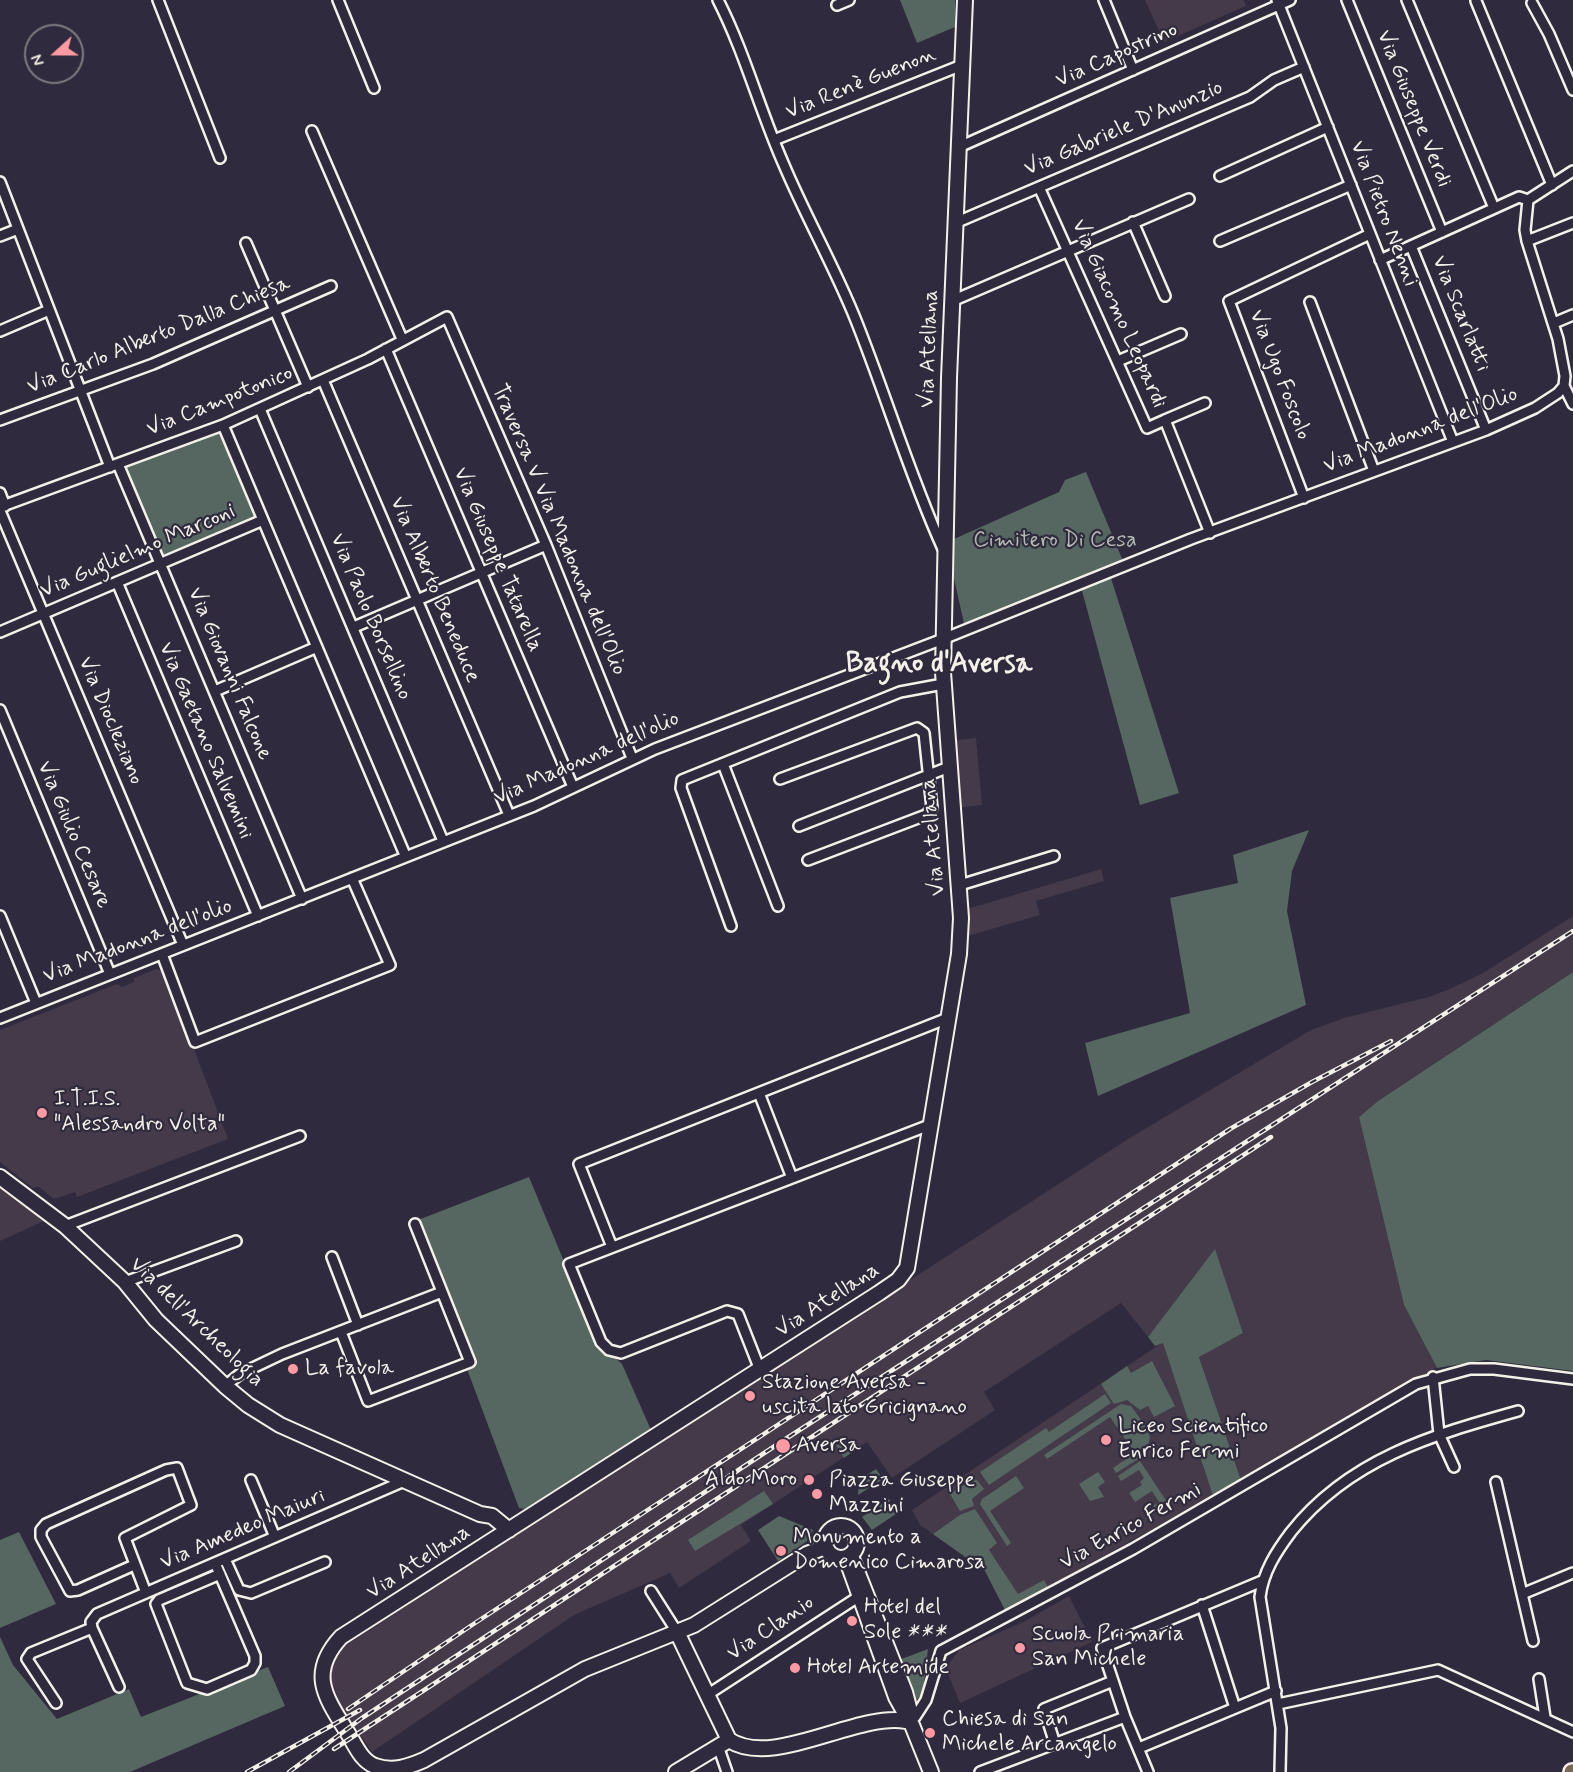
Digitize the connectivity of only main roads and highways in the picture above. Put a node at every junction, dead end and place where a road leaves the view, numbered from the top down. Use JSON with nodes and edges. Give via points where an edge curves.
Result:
{"nodes":[{"id":1,"x":965,"y":0,"type":"edge"},
{"id":2,"x":0,"y":1177,"type":"edge"},
{"id":3,"x":486,"y":1517,"type":"junction"},
{"id":4,"x":522,"y":1521,"type":"junction"},
{"id":5,"x":504,"y":1533,"type":"junction"},
{"id":6,"x":485,"y":1545,"type":"junction"},
{"id":7,"x":825,"y":1547,"type":"junction"},
{"id":8,"x":848,"y":1557,"type":"junction"},
{"id":9,"x":677,"y":1632,"type":"junction"},
{"id":10,"x":910,"y":1719,"type":"junction"},
{"id":11,"x":724,"y":1743,"type":"junction"},
{"id":12,"x":367,"y":1766,"type":"edge"},
{"id":13,"x":676,"y":1772,"type":"edge"},
{"id":14,"x":931,"y":1772,"type":"edge"}],
"edges":[{"from":1,"to":4,"type":"main road","name":"Via Atellana","via":[[943,639],[961,918],[907,1268],[879,1293]]},
{"from":2,"to":3,"type":"main road","name":"Via dell'Archeologia","via":[[65,1226],[225,1386],[280,1425]]},
{"from":3,"to":4,"type":"main road"},
{"from":3,"to":5,"type":"main road","name":"Via dell'Archeologia"},
{"from":3,"to":6,"type":"main road"},
{"from":4,"to":5,"type":"main road","name":"Via Atellana"},
{"from":5,"to":6,"type":"main road","name":"Via Atellana"},
{"from":6,"to":12,"type":"main road","name":"Via Atellana","via":[[341,1637],[329,1651],[323,1664],[322,1683]]},
{"from":7,"to":8,"type":"main road","via":[[833,1557]]},
{"from":7,"to":8,"type":"main road","via":[[825,1536],[833,1528],[849,1528],[857,1541]]},
{"from":7,"to":9,"type":"main road","name":"Via Atellana"},
{"from":8,"to":10,"type":"main road","via":[[905,1692]]},
{"from":8,"to":10,"type":"main road","via":[[858,1597],[896,1697]]},
{"from":9,"to":11,"type":"main road","via":[[707,1695]]},
{"from":9,"to":12,"type":"main road","name":"Via Atellana","via":[[585,1668],[424,1760],[405,1768]]},
{"from":10,"to":11,"type":"main road","via":[[881,1720],[764,1749]]},
{"from":10,"to":14,"type":"main road"},
{"from":11,"to":13,"type":"main road"}]}
